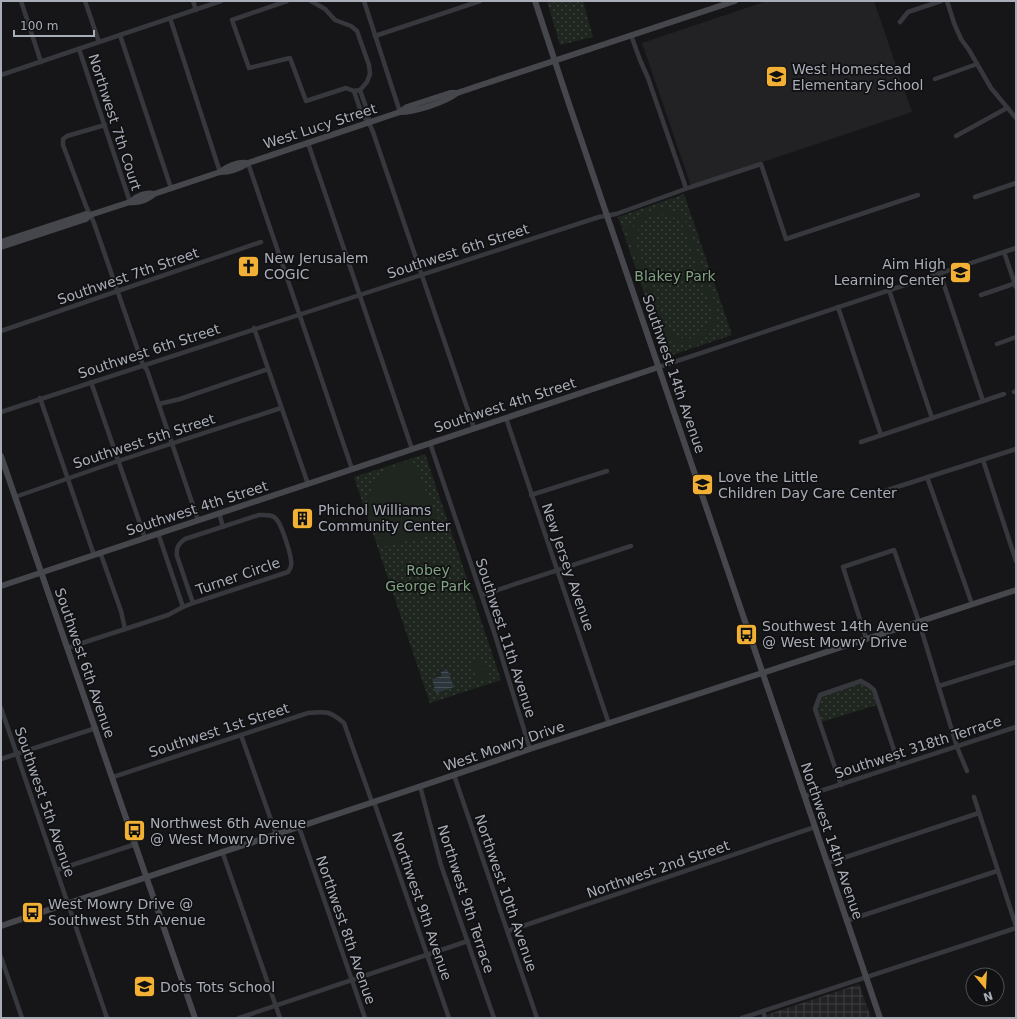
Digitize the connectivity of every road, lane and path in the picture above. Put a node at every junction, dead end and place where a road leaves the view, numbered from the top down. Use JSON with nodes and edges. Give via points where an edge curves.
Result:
{"nodes":[{"id":1,"x":21,"y":1,"type":"edge"},
{"id":2,"x":85,"y":1,"type":"edge"},
{"id":3,"x":193,"y":1,"type":"edge"},
{"id":4,"x":221,"y":1,"type":"edge"},
{"id":5,"x":288,"y":1,"type":"edge"},
{"id":6,"x":311,"y":1,"type":"edge"},
{"id":7,"x":364,"y":1,"type":"edge"},
{"id":8,"x":480,"y":1,"type":"edge"},
{"id":9,"x":535,"y":1,"type":"edge"},
{"id":10,"x":735,"y":1,"type":"edge"},
{"id":11,"x":940,"y":1,"type":"edge"},
{"id":12,"x":947,"y":1,"type":"edge"},
{"id":13,"x":196,"y":10,"type":"junction"},
{"id":14,"x":170,"y":18,"type":"junction"},
{"id":15,"x":900,"y":22,"type":"dead end"},
{"id":16,"x":120,"y":35,"type":"junction"},
{"id":17,"x":375,"y":36,"type":"junction"},
{"id":18,"x":631,"y":36,"type":"junction"},
{"id":19,"x":99,"y":42,"type":"junction"},
{"id":20,"x":79,"y":48,"type":"junction"},
{"id":21,"x":555,"y":61,"type":"junction"},
{"id":22,"x":40,"y":62,"type":"junction"},
{"id":23,"x":977,"y":64,"type":"junction"},
{"id":24,"x":1,"y":75,"type":"edge"},
{"id":25,"x":935,"y":79,"type":"dead end"},
{"id":26,"x":360,"y":90,"type":"junction"},
{"id":27,"x":354,"y":91,"type":"junction"},
{"id":28,"x":1007,"y":108,"type":"junction"},
{"id":29,"x":400,"y":112,"type":"junction"},
{"id":30,"x":1016,"y":118,"type":"edge"},
{"id":31,"x":369,"y":123,"type":"junction"},
{"id":32,"x":105,"y":125,"type":"junction"},
{"id":33,"x":956,"y":136,"type":"dead end"},
{"id":34,"x":308,"y":143,"type":"junction"},
{"id":35,"x":248,"y":163,"type":"junction"},
{"id":36,"x":220,"y":172,"type":"junction"},
{"id":37,"x":1016,"y":183,"type":"edge"},
{"id":38,"x":171,"y":188,"type":"junction"},
{"id":39,"x":686,"y":188,"type":"junction"},
{"id":40,"x":918,"y":195,"type":"dead end"},
{"id":41,"x":975,"y":197,"type":"dead end"},
{"id":42,"x":130,"y":202,"type":"junction"},
{"id":43,"x":90,"y":215,"type":"junction"},
{"id":44,"x":607,"y":215,"type":"junction"},
{"id":45,"x":1,"y":242,"type":"edge"},
{"id":46,"x":261,"y":242,"type":"dead end"},
{"id":47,"x":1,"y":247,"type":"edge"},
{"id":48,"x":1016,"y":248,"type":"edge"},
{"id":49,"x":1004,"y":252,"type":"junction"},
{"id":50,"x":940,"y":273,"type":"junction"},
{"id":51,"x":421,"y":275,"type":"junction"},
{"id":52,"x":1016,"y":284,"type":"edge"},
{"id":53,"x":889,"y":290,"type":"junction"},
{"id":54,"x":117,"y":291,"type":"junction"},
{"id":55,"x":359,"y":294,"type":"junction"},
{"id":56,"x":981,"y":295,"type":"dead end"},
{"id":57,"x":838,"y":307,"type":"junction"},
{"id":58,"x":299,"y":314,"type":"junction"},
{"id":59,"x":254,"y":328,"type":"junction"},
{"id":60,"x":1,"y":331,"type":"edge"},
{"id":61,"x":1016,"y":337,"type":"edge"},
{"id":62,"x":997,"y":344,"type":"dead end"},
{"id":63,"x":143,"y":365,"type":"junction"},
{"id":64,"x":659,"y":367,"type":"junction"},
{"id":65,"x":268,"y":369,"type":"junction"},
{"id":66,"x":91,"y":382,"type":"junction"},
{"id":67,"x":1004,"y":394,"type":"dead end"},
{"id":68,"x":40,"y":398,"type":"junction"},
{"id":69,"x":983,"y":401,"type":"junction"},
{"id":70,"x":159,"y":404,"type":"junction"},
{"id":71,"x":281,"y":408,"type":"junction"},
{"id":72,"x":1,"y":412,"type":"edge"},
{"id":73,"x":506,"y":418,"type":"junction"},
{"id":74,"x":932,"y":418,"type":"junction"},
{"id":75,"x":474,"y":428,"type":"junction"},
{"id":76,"x":881,"y":435,"type":"junction"},
{"id":77,"x":861,"y":442,"type":"dead end"},
{"id":78,"x":430,"y":443,"type":"junction"},
{"id":79,"x":173,"y":444,"type":"junction"},
{"id":80,"x":412,"y":449,"type":"junction"},
{"id":81,"x":1016,"y":449,"type":"edge"},
{"id":82,"x":1,"y":456,"type":"edge"},
{"id":83,"x":983,"y":460,"type":"junction"},
{"id":84,"x":118,"y":461,"type":"junction"},
{"id":85,"x":352,"y":469,"type":"junction"},
{"id":86,"x":607,"y":471,"type":"dead end"},
{"id":87,"x":927,"y":477,"type":"junction"},
{"id":88,"x":67,"y":478,"type":"junction"},
{"id":89,"x":308,"y":484,"type":"junction"},
{"id":90,"x":875,"y":494,"type":"dead end"},
{"id":91,"x":531,"y":495,"type":"junction"},
{"id":92,"x":15,"y":497,"type":"junction"},
{"id":93,"x":219,"y":513,"type":"junction"},
{"id":94,"x":198,"y":520,"type":"junction"},
{"id":95,"x":223,"y":527,"type":"junction"},
{"id":96,"x":158,"y":533,"type":"junction"},
{"id":97,"x":145,"y":538,"type":"junction"},
{"id":98,"x":631,"y":546,"type":"dead end"},
{"id":99,"x":100,"y":552,"type":"junction"},
{"id":100,"x":94,"y":555,"type":"junction"},
{"id":101,"x":1016,"y":562,"type":"edge"},
{"id":102,"x":557,"y":571,"type":"junction"},
{"id":103,"x":41,"y":572,"type":"junction"},
{"id":104,"x":1,"y":586,"type":"edge"},
{"id":105,"x":1016,"y":590,"type":"edge"},
{"id":106,"x":482,"y":595,"type":"junction"},
{"id":107,"x":193,"y":603,"type":"junction"},
{"id":108,"x":972,"y":604,"type":"junction"},
{"id":109,"x":183,"y":606,"type":"junction"},
{"id":110,"x":919,"y":622,"type":"junction"},
{"id":111,"x":125,"y":629,"type":"junction"},
{"id":112,"x":866,"y":638,"type":"junction"},
{"id":113,"x":67,"y":648,"type":"junction"},
{"id":114,"x":1016,"y":662,"type":"edge"},
{"id":115,"x":762,"y":672,"type":"junction"},
{"id":116,"x":939,"y":686,"type":"junction"},
{"id":117,"x":1,"y":708,"type":"edge"},
{"id":118,"x":333,"y":714,"type":"joint"},
{"id":119,"x":609,"y":724,"type":"junction"},
{"id":120,"x":1016,"y":727,"type":"edge"},
{"id":121,"x":96,"y":728,"type":"junction"},
{"id":122,"x":241,"y":735,"type":"junction"},
{"id":123,"x":957,"y":746,"type":"junction"},
{"id":124,"x":530,"y":749,"type":"junction"},
{"id":125,"x":16,"y":754,"type":"junction"},
{"id":126,"x":1,"y":759,"type":"edge"},
{"id":127,"x":898,"y":765,"type":"junction"},
{"id":128,"x":967,"y":771,"type":"dead end"},
{"id":129,"x":454,"y":775,"type":"junction"},
{"id":130,"x":112,"y":777,"type":"junction"},
{"id":131,"x":841,"y":785,"type":"junction"},
{"id":132,"x":420,"y":786,"type":"junction"},
{"id":133,"x":805,"y":796,"type":"junction"},
{"id":134,"x":974,"y":797,"type":"dead end"},
{"id":135,"x":373,"y":802,"type":"junction"},
{"id":136,"x":979,"y":813,"type":"junction"},
{"id":137,"x":299,"y":827,"type":"junction"},
{"id":138,"x":815,"y":827,"type":"junction"},
{"id":139,"x":276,"y":834,"type":"junction"},
{"id":140,"x":136,"y":844,"type":"junction"},
{"id":141,"x":222,"y":851,"type":"junction"},
{"id":142,"x":828,"y":863,"type":"junction"},
{"id":143,"x":57,"y":870,"type":"junction"},
{"id":144,"x":997,"y":871,"type":"junction"},
{"id":145,"x":147,"y":877,"type":"junction"},
{"id":146,"x":68,"y":903,"type":"junction"},
{"id":147,"x":846,"y":921,"type":"junction"},
{"id":148,"x":1,"y":926,"type":"edge"},
{"id":149,"x":1016,"y":927,"type":"edge"},
{"id":150,"x":508,"y":931,"type":"junction"},
{"id":151,"x":468,"y":941,"type":"junction"},
{"id":152,"x":427,"y":956,"type":"junction"},
{"id":153,"x":1,"y":957,"type":"edge"},
{"id":154,"x":866,"y":978,"type":"junction"},
{"id":155,"x":352,"y":980,"type":"junction"},
{"id":156,"x":276,"y":1006,"type":"junction"},
{"id":157,"x":763,"y":1011,"type":"junction"},
{"id":158,"x":22,"y":1018,"type":"edge"},
{"id":159,"x":107,"y":1018,"type":"edge"},
{"id":160,"x":195,"y":1018,"type":"edge"},
{"id":161,"x":239,"y":1018,"type":"edge"},
{"id":162,"x":280,"y":1018,"type":"edge"},
{"id":163,"x":365,"y":1018,"type":"edge"},
{"id":164,"x":448,"y":1018,"type":"edge"},
{"id":165,"x":494,"y":1018,"type":"edge"},
{"id":166,"x":537,"y":1018,"type":"edge"},
{"id":167,"x":742,"y":1018,"type":"edge"},
{"id":168,"x":765,"y":1018,"type":"edge"},
{"id":169,"x":880,"y":1018,"type":"edge"}],
"edges":[{"from":1,"to":22,"type":"street"},
{"from":2,"to":19,"type":"street","name":"Northwest 7th Court"},
{"from":3,"to":13,"type":"street"},
{"from":4,"to":13,"type":"street"},
{"from":5,"to":27,"type":"street","via":[[232,20],[250,68],[290,58],[306,101],[346,88]]},
{"from":6,"to":26,"type":"street","via":[[325,9],[335,20],[357,31],[370,74]]},
{"from":7,"to":17,"type":"street"},
{"from":8,"to":17,"type":"street"},
{"from":9,"to":21,"type":"street","name":"Southwest 14th Avenue"},
{"from":10,"to":18,"type":"street","name":"West Lucy Street"},
{"from":11,"to":15,"type":"street","via":[[908,12]]},
{"from":12,"to":23,"type":"street","via":[[959,34]]},
{"from":13,"to":14,"type":"street"},
{"from":14,"to":16,"type":"street"},
{"from":14,"to":36,"type":"street"},
{"from":16,"to":19,"type":"street"},
{"from":16,"to":38,"type":"street"},
{"from":17,"to":29,"type":"street"},
{"from":18,"to":21,"type":"street","name":"West Lucy Street"},
{"from":18,"to":39,"type":"street"},
{"from":19,"to":20,"type":"street"},
{"from":20,"to":22,"type":"street"},
{"from":20,"to":32,"type":"street","name":"Northwest 7th Court"},
{"from":21,"to":29,"type":"street","name":"West Lucy Street","via":[[457,93],[451,98],[423,108]]},
{"from":21,"to":44,"type":"street","name":"Southwest 14th Avenue"},
{"from":22,"to":24,"type":"street"},
{"from":23,"to":25,"type":"street"},
{"from":23,"to":28,"type":"street"},
{"from":26,"to":27,"type":"street"},
{"from":26,"to":31,"type":"street"},
{"from":27,"to":31,"type":"street","via":[[362,116]]},
{"from":28,"to":30,"type":"street"},
{"from":28,"to":33,"type":"street"},
{"from":29,"to":31,"type":"street","name":"West Lucy Street"},
{"from":31,"to":34,"type":"street","name":"West Lucy Street"},
{"from":31,"to":51,"type":"street"},
{"from":32,"to":42,"type":"street","name":"Northwest 7th Court"},
{"from":32,"to":43,"type":"street","via":[[70,135],[63,139],[62,143]]},
{"from":34,"to":35,"type":"street","name":"West Lucy Street"},
{"from":34,"to":55,"type":"street"},
{"from":35,"to":36,"type":"street","name":"West Lucy Street","via":[[242,168]]},
{"from":35,"to":58,"type":"street"},
{"from":36,"to":38,"type":"street","name":"West Lucy Street"},
{"from":37,"to":41,"type":"street"},
{"from":38,"to":42,"type":"street","name":"West Lucy Street","via":[[136,203]]},
{"from":39,"to":40,"type":"street","name":"Southwest 6th Street","via":[[761,164],[786,239]]},
{"from":39,"to":44,"type":"street","name":"Southwest 6th Street"},
{"from":42,"to":43,"type":"street","name":"West Lucy Street"},
{"from":43,"to":45,"type":"street","via":[[86,214]]},
{"from":43,"to":47,"type":"street","via":[[86,219]]},
{"from":43,"to":54,"type":"street"},
{"from":44,"to":51,"type":"street","name":"Southwest 6th Street"},
{"from":44,"to":64,"type":"street","name":"Southwest 14th Avenue"},
{"from":46,"to":54,"type":"street","name":"Southwest 7th Street"},
{"from":48,"to":49,"type":"street","name":"Southwest 4th Street"},
{"from":49,"to":50,"type":"street","name":"Southwest 4th Street"},
{"from":49,"to":52,"type":"street"},
{"from":50,"to":53,"type":"street","name":"Southwest 4th Street"},
{"from":50,"to":69,"type":"street"},
{"from":51,"to":55,"type":"street","name":"Southwest 6th Street"},
{"from":51,"to":75,"type":"street"},
{"from":52,"to":56,"type":"street"},
{"from":53,"to":57,"type":"street","name":"Southwest 4th Street"},
{"from":53,"to":74,"type":"street"},
{"from":54,"to":60,"type":"street","name":"Southwest 7th Street"},
{"from":54,"to":63,"type":"street"},
{"from":55,"to":58,"type":"street","name":"Southwest 6th Street"},
{"from":55,"to":80,"type":"street"},
{"from":57,"to":64,"type":"street","name":"Southwest 4th Street"},
{"from":57,"to":76,"type":"street"},
{"from":58,"to":59,"type":"street","name":"Southwest 6th Street"},
{"from":58,"to":85,"type":"street"},
{"from":59,"to":63,"type":"street","name":"Southwest 6th Street"},
{"from":59,"to":65,"type":"street"},
{"from":61,"to":62,"type":"street"},
{"from":63,"to":66,"type":"street","name":"Southwest 6th Street"},
{"from":63,"to":70,"type":"street"},
{"from":64,"to":73,"type":"street","name":"Southwest 4th Street"},
{"from":64,"to":115,"type":"street","name":"Southwest 14th Avenue"},
{"from":65,"to":70,"type":"street"},
{"from":65,"to":71,"type":"street"},
{"from":66,"to":68,"type":"street","name":"Southwest 6th Street"},
{"from":66,"to":84,"type":"street"},
{"from":67,"to":69,"type":"street"},
{"from":68,"to":72,"type":"street","name":"Southwest 6th Street"},
{"from":68,"to":88,"type":"street"},
{"from":69,"to":74,"type":"street"},
{"from":70,"to":79,"type":"street"},
{"from":71,"to":79,"type":"street","name":"Southwest 5th Street"},
{"from":71,"to":89,"type":"street"},
{"from":73,"to":75,"type":"street","name":"Southwest 4th Street"},
{"from":73,"to":91,"type":"street","name":"New Jersey Avenue"},
{"from":74,"to":76,"type":"street"},
{"from":75,"to":78,"type":"street","name":"Southwest 4th Street"},
{"from":76,"to":77,"type":"street"},
{"from":78,"to":80,"type":"street","name":"Southwest 4th Street"},
{"from":78,"to":106,"type":"street","name":"Southwest 11th Avenue"},
{"from":79,"to":84,"type":"street","name":"Southwest 5th Street"},
{"from":79,"to":94,"type":"street"},
{"from":80,"to":85,"type":"street","name":"Southwest 4th Street"},
{"from":81,"to":83,"type":"street"},
{"from":82,"to":92,"type":"street","name":"Southwest 6th Avenue"},
{"from":83,"to":87,"type":"street"},
{"from":83,"to":101,"type":"street"},
{"from":84,"to":88,"type":"street","name":"Southwest 5th Street"},
{"from":84,"to":97,"type":"street"},
{"from":85,"to":89,"type":"street","name":"Southwest 4th Street"},
{"from":86,"to":91,"type":"street"},
{"from":87,"to":90,"type":"street"},
{"from":87,"to":108,"type":"street"},
{"from":88,"to":92,"type":"street","name":"Southwest 5th Street"},
{"from":88,"to":100,"type":"street"},
{"from":89,"to":93,"type":"street","name":"Southwest 4th Street"},
{"from":91,"to":102,"type":"street","name":"New Jersey Avenue"},
{"from":92,"to":103,"type":"street","name":"Southwest 6th Avenue"},
{"from":93,"to":94,"type":"street","name":"Southwest 4th Street"},
{"from":93,"to":95,"type":"street"},
{"from":94,"to":96,"type":"street","name":"Southwest 4th Street"},
{"from":95,"to":107,"type":"street","name":"Turner Circle","via":[[185,539],[179,543],[176,550]]},
{"from":95,"to":107,"type":"street","name":"Turner Circle","via":[[259,515],[270,515],[277,519],[292,565],[288,572]]},
{"from":96,"to":97,"type":"street","name":"Southwest 4th Street"},
{"from":96,"to":109,"type":"street"},
{"from":97,"to":99,"type":"street","name":"Southwest 4th Street"},
{"from":98,"to":102,"type":"street"},
{"from":99,"to":100,"type":"street","name":"Southwest 4th Street"},
{"from":99,"to":111,"type":"street"},
{"from":100,"to":103,"type":"street","name":"Southwest 4th Street"},
{"from":102,"to":106,"type":"street"},
{"from":102,"to":119,"type":"street","name":"New Jersey Avenue"},
{"from":103,"to":104,"type":"street","name":"Southwest 4th Street"},
{"from":103,"to":113,"type":"street","name":"Southwest 6th Avenue"},
{"from":105,"to":108,"type":"street","name":"West Mowry Drive"},
{"from":106,"to":124,"type":"street","name":"Southwest 11th Avenue"},
{"from":107,"to":109,"type":"street"},
{"from":108,"to":110,"type":"street","name":"West Mowry Drive"},
{"from":109,"to":111,"type":"street","via":[[168,615]]},
{"from":110,"to":112,"type":"street","name":"West Mowry Drive"},
{"from":110,"to":112,"type":"street","via":[[894,550],[843,567]]},
{"from":110,"to":116,"type":"street"},
{"from":111,"to":113,"type":"street"},
{"from":112,"to":115,"type":"street","name":"West Mowry Drive"},
{"from":113,"to":121,"type":"street","name":"Southwest 6th Avenue"},
{"from":114,"to":116,"type":"street"},
{"from":115,"to":119,"type":"street","name":"West Mowry Drive"},
{"from":115,"to":133,"type":"street","name":"Northwest 14th Avenue"},
{"from":116,"to":123,"type":"street"},
{"from":117,"to":125,"type":"street","name":"Southwest 5th Avenue"},
{"from":118,"to":122,"type":"street","name":"Southwest 1st Street","via":[[321,711],[308,713]]},
{"from":118,"to":135,"type":"street","name":"Northwest 9th Avenue","via":[[344,723]]},
{"from":119,"to":124,"type":"street","name":"West Mowry Drive"},
{"from":120,"to":123,"type":"street","name":"Southwest 318th Terrace"},
{"from":121,"to":125,"type":"street"},
{"from":121,"to":130,"type":"street","name":"Southwest 6th Avenue"},
{"from":122,"to":130,"type":"street","name":"Southwest 1st Street"},
{"from":122,"to":139,"type":"street"},
{"from":123,"to":127,"type":"street","name":"Southwest 318th Terrace"},
{"from":123,"to":128,"type":"street"},
{"from":124,"to":129,"type":"street","name":"West Mowry Drive"},
{"from":125,"to":126,"type":"street"},
{"from":125,"to":143,"type":"street","name":"Southwest 5th Avenue"},
{"from":127,"to":131,"type":"street","name":"Southwest 318th Terrace"},
{"from":127,"to":131,"type":"street","via":[[874,690],[861,681],[820,695],[815,709]]},
{"from":129,"to":132,"type":"street","name":"West Mowry Drive"},
{"from":129,"to":150,"type":"street","name":"Northwest 10th Avenue"},
{"from":130,"to":140,"type":"street","name":"Southwest 6th Avenue"},
{"from":131,"to":133,"type":"street","name":"Southwest 318th Terrace"},
{"from":132,"to":135,"type":"street","name":"West Mowry Drive"},
{"from":132,"to":151,"type":"street","name":"Northwest 9th Terrace","via":[[440,865]]},
{"from":133,"to":138,"type":"street","name":"Northwest 14th Avenue"},
{"from":134,"to":136,"type":"street"},
{"from":135,"to":137,"type":"street","name":"West Mowry Drive"},
{"from":135,"to":152,"type":"street","name":"Northwest 9th Avenue"},
{"from":136,"to":142,"type":"street"},
{"from":136,"to":144,"type":"street"},
{"from":137,"to":139,"type":"street","name":"West Mowry Drive"},
{"from":137,"to":155,"type":"street","name":"Northwest 8th Avenue"},
{"from":138,"to":142,"type":"street","name":"Northwest 14th Avenue"},
{"from":138,"to":150,"type":"street","name":"Northwest 2nd Street"},
{"from":139,"to":141,"type":"street","name":"West Mowry Drive"},
{"from":140,"to":143,"type":"street"},
{"from":140,"to":145,"type":"street","name":"Southwest 6th Avenue"},
{"from":141,"to":145,"type":"street","name":"West Mowry Drive"},
{"from":141,"to":156,"type":"street"},
{"from":142,"to":147,"type":"street","name":"Northwest 14th Avenue"},
{"from":143,"to":146,"type":"street","name":"Southwest 5th Avenue"},
{"from":144,"to":147,"type":"street"},
{"from":144,"to":149,"type":"street"},
{"from":145,"to":146,"type":"street","name":"West Mowry Drive"},
{"from":145,"to":160,"type":"street","name":"Southwest 6th Avenue"},
{"from":146,"to":148,"type":"street","name":"West Mowry Drive"},
{"from":146,"to":159,"type":"street","name":"Southwest 5th Avenue"},
{"from":147,"to":154,"type":"street","name":"Northwest 14th Avenue"},
{"from":149,"to":154,"type":"street"},
{"from":150,"to":166,"type":"street","name":"Northwest 10th Avenue"},
{"from":151,"to":152,"type":"street"},
{"from":151,"to":165,"type":"street","name":"Northwest 9th Terrace"},
{"from":152,"to":155,"type":"street"},
{"from":152,"to":164,"type":"street","name":"Northwest 9th Avenue"},
{"from":153,"to":158,"type":"street"},
{"from":154,"to":157,"type":"street"},
{"from":154,"to":169,"type":"street","name":"Northwest 14th Avenue"},
{"from":155,"to":156,"type":"street"},
{"from":155,"to":163,"type":"street","name":"Northwest 8th Avenue"},
{"from":156,"to":161,"type":"street"},
{"from":156,"to":162,"type":"street"},
{"from":157,"to":167,"type":"street"},
{"from":157,"to":168,"type":"street"}]}
